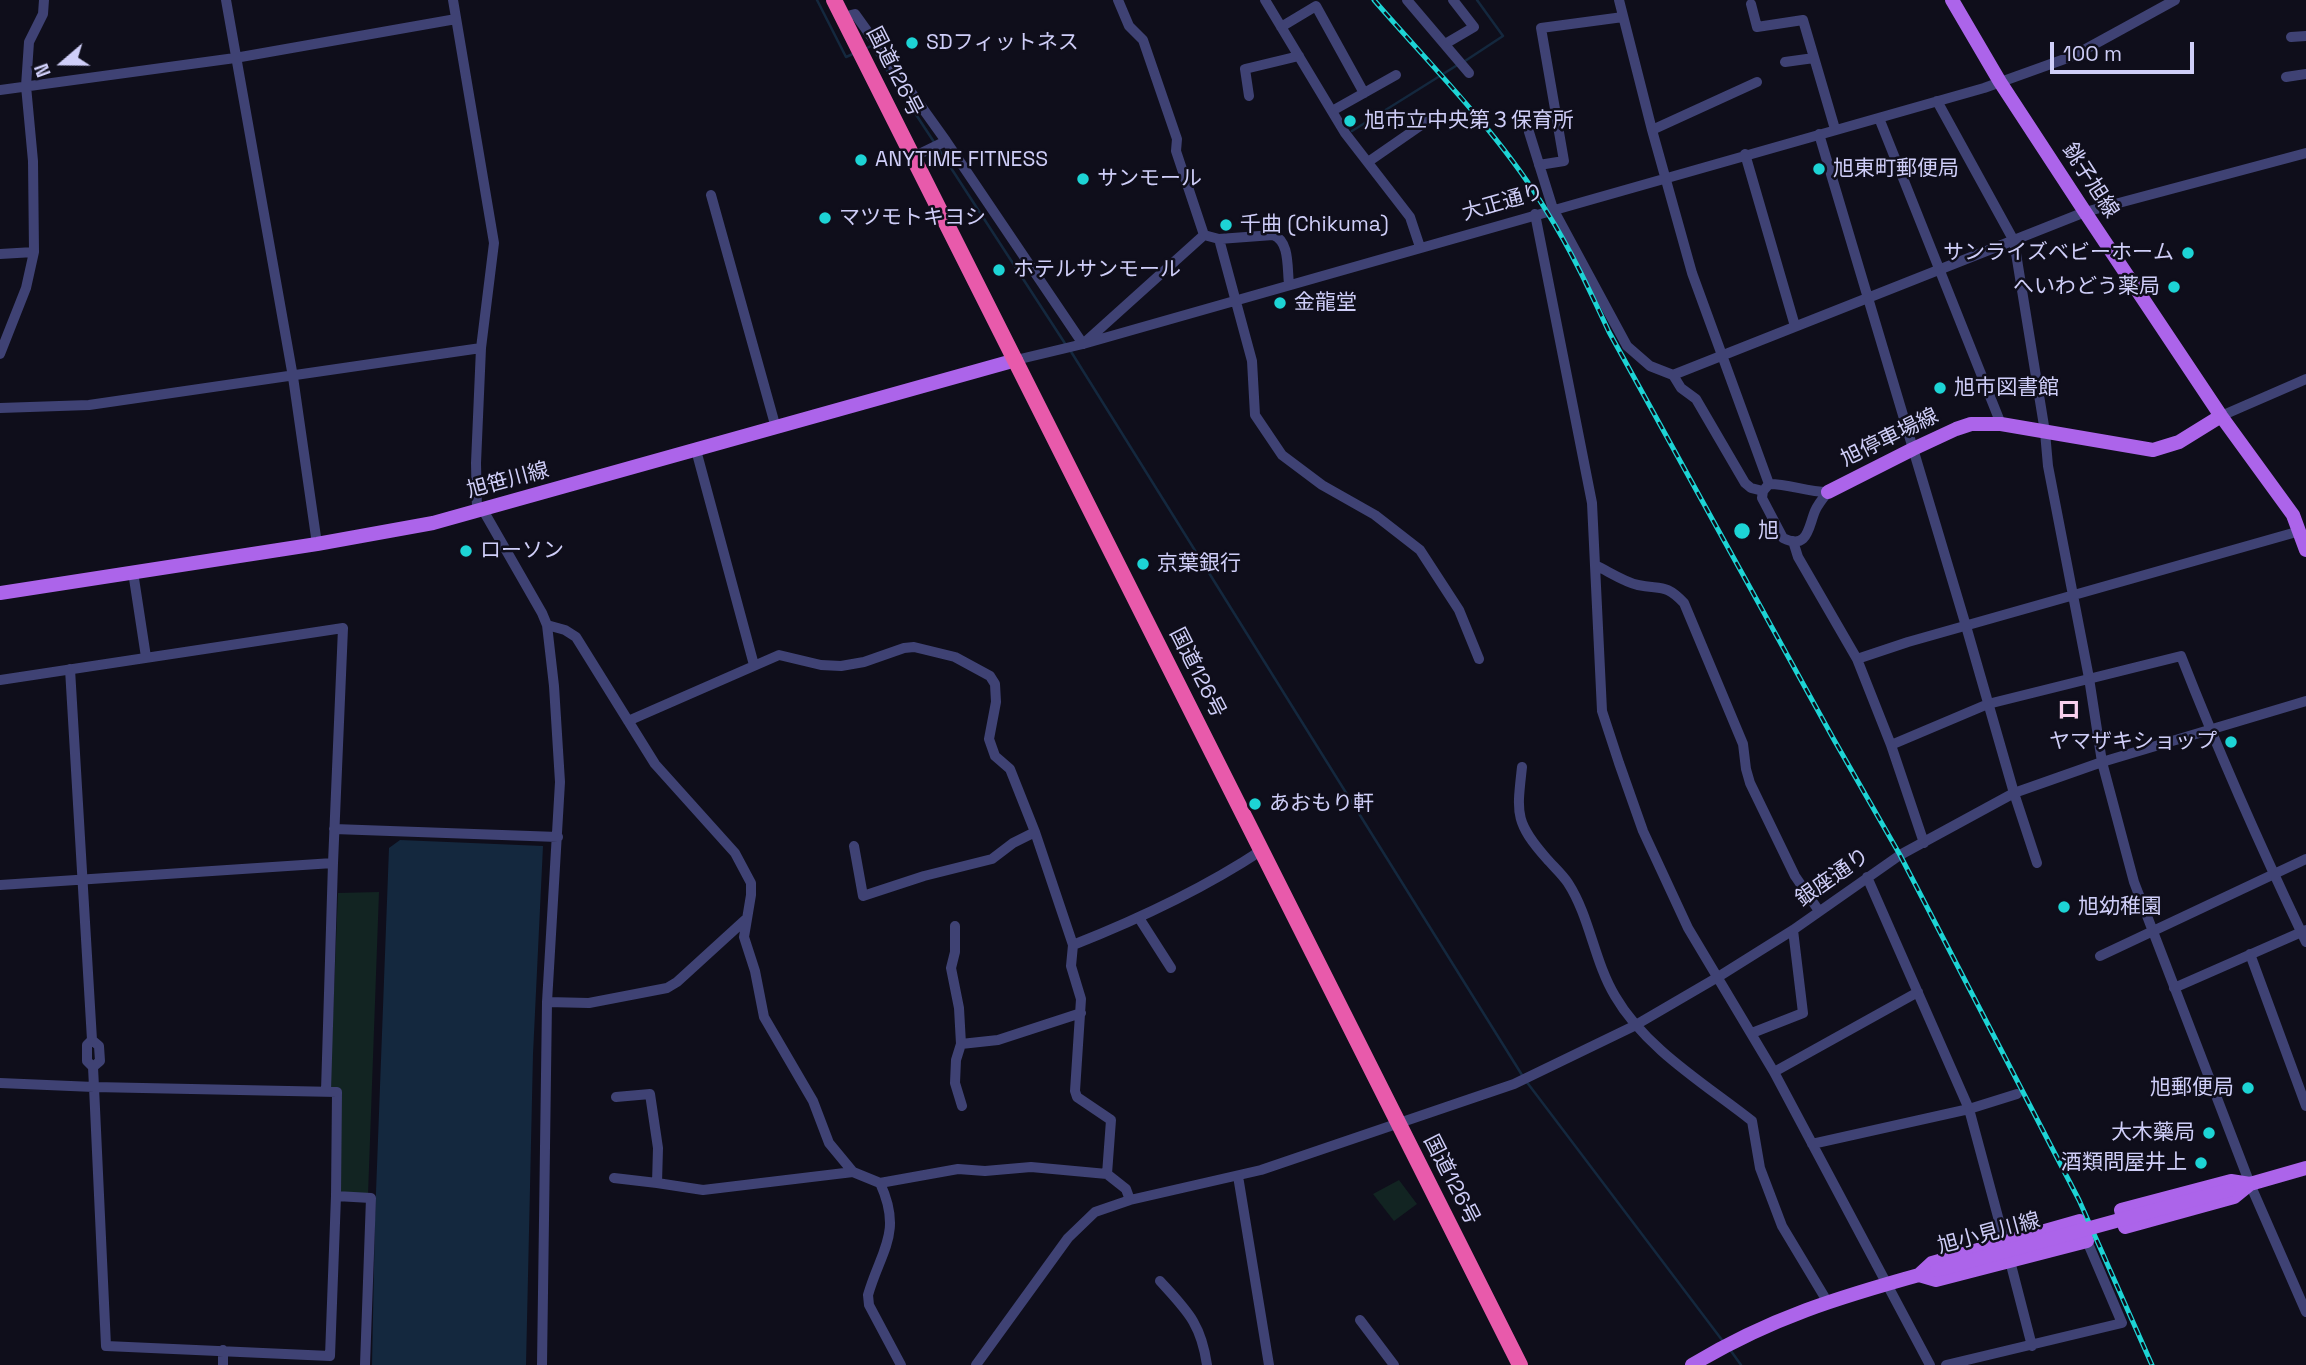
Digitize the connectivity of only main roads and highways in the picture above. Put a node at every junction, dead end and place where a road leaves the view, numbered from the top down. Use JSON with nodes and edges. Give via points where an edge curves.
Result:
{"nodes":[{"id":1,"x":834,"y":0,"type":"edge"},
{"id":2,"x":1952,"y":0,"type":"edge"},
{"id":3,"x":1016,"y":360,"type":"junction"},
{"id":4,"x":2221,"y":416,"type":"junction"},
{"id":5,"x":1828,"y":492,"type":"road end"},
{"id":6,"x":2306,"y":550,"type":"edge"},
{"id":7,"x":0,"y":593,"type":"edge"},
{"id":8,"x":2306,"y":1168,"type":"edge"},
{"id":9,"x":2250,"y":1184,"type":"junction"},
{"id":10,"x":1919,"y":1275,"type":"junction"},
{"id":11,"x":1520,"y":1365,"type":"edge"},
{"id":12,"x":1692,"y":1365,"type":"edge"}],
"edges":[{"from":1,"to":3,"type":"highway","name":"国道126号"},
{"from":2,"to":4,"type":"main road","name":"銚子旭線","via":[[2000,82]]},
{"from":3,"to":7,"type":"main road","name":"旭笹川線","via":[[433,523]]},
{"from":3,"to":11,"type":"highway","name":"国道126号"},
{"from":4,"to":5,"type":"main road","name":"旭停車場線","via":[[2179,442],[2153,450],[2001,424],[1971,424]]},
{"from":4,"to":6,"type":"main road","via":[[2293,514]]},
{"from":8,"to":9,"type":"main road","name":"旭小見川線"},
{"from":9,"to":9,"type":"main road","via":[[2234,1197],[2125,1227],[2121,1210],[2231,1181]]},
{"from":9,"to":10,"type":"main road","name":"旭小見川線","bridge":true},
{"from":10,"to":10,"type":"main road","via":[[1932,1263],[2080,1221],[2087,1241],[1936,1280]]},
{"from":10,"to":12,"type":"main road","name":"旭小見川線","via":[[1774,1321]]}]}
